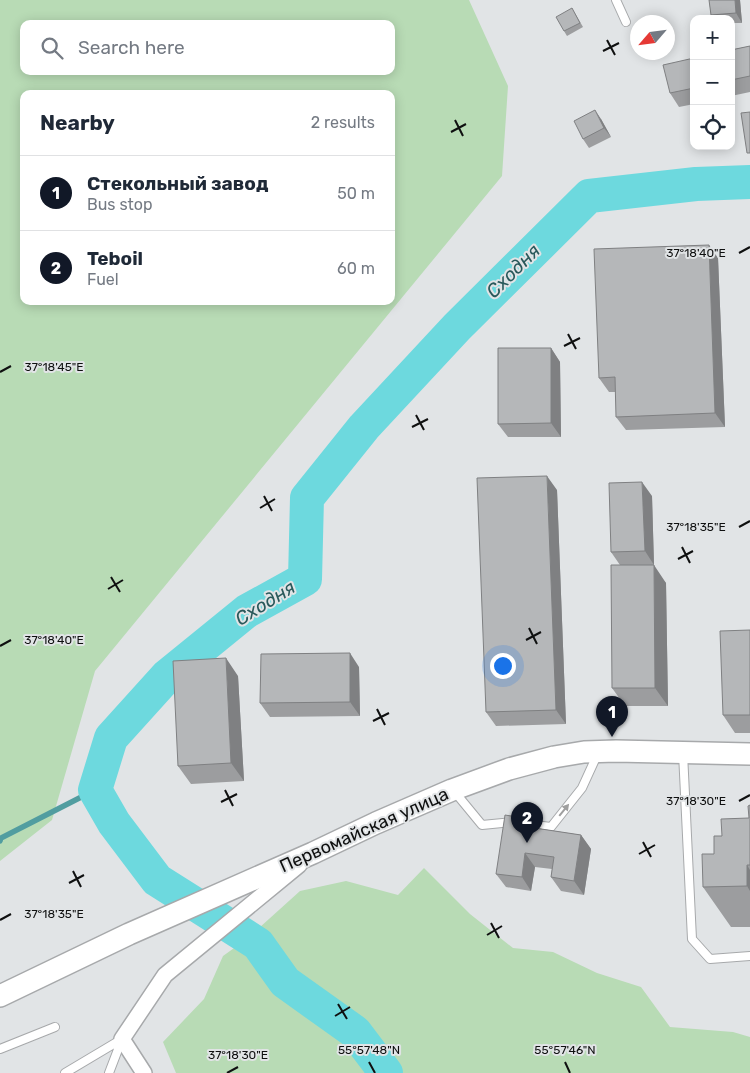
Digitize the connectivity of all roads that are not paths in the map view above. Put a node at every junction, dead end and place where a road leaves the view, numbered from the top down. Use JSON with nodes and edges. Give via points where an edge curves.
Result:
{"nodes":[{"id":1,"x":616,"y":0,"type":"edge"},
{"id":2,"x":626,"y":22,"type":"dead end"},
{"id":3,"x":598,"y":752,"type":"junction"},
{"id":4,"x":684,"y":753,"type":"junction"},
{"id":5,"x":750,"y":754,"type":"edge"},
{"id":6,"x":452,"y":790,"type":"junction"},
{"id":7,"x":313,"y":853,"type":"junction"},
{"id":8,"x":750,"y":956,"type":"edge"},
{"id":9,"x":0,"y":996,"type":"edge"},
{"id":10,"x":55,"y":1027,"type":"dead end"},
{"id":11,"x":122,"y":1039,"type":"junction"},
{"id":12,"x":0,"y":1049,"type":"edge"},
{"id":13,"x":65,"y":1073,"type":"edge"},
{"id":14,"x":109,"y":1073,"type":"edge"},
{"id":15,"x":144,"y":1073,"type":"edge"}],
"edges":[{"from":1,"to":2,"type":"lane"},
{"from":3,"to":4,"type":"main road","name":"Первомайская улица"},
{"from":3,"to":6,"type":"main road","name":"Первомайская улица","via":[[554,756],[509,768]]},
{"from":6,"to":3,"type":"lane","one_way":true,"via":[[482,825],[513,822],[551,827],[582,788]]},
{"from":4,"to":5,"type":"main road","name":"Первомайская улица"},
{"from":4,"to":8,"type":"lane","via":[[692,939],[710,959]]},
{"from":6,"to":7,"type":"main road","name":"Первомайская улица"},
{"from":7,"to":9,"type":"main road","name":"Первомайская улица","via":[[129,934]]},
{"from":7,"to":11,"type":"street","via":[[165,975]]},
{"from":10,"to":12,"type":"lane"},
{"from":11,"to":13,"type":"lane"},
{"from":11,"to":14,"type":"lane"},
{"from":11,"to":15,"type":"street"}]}
